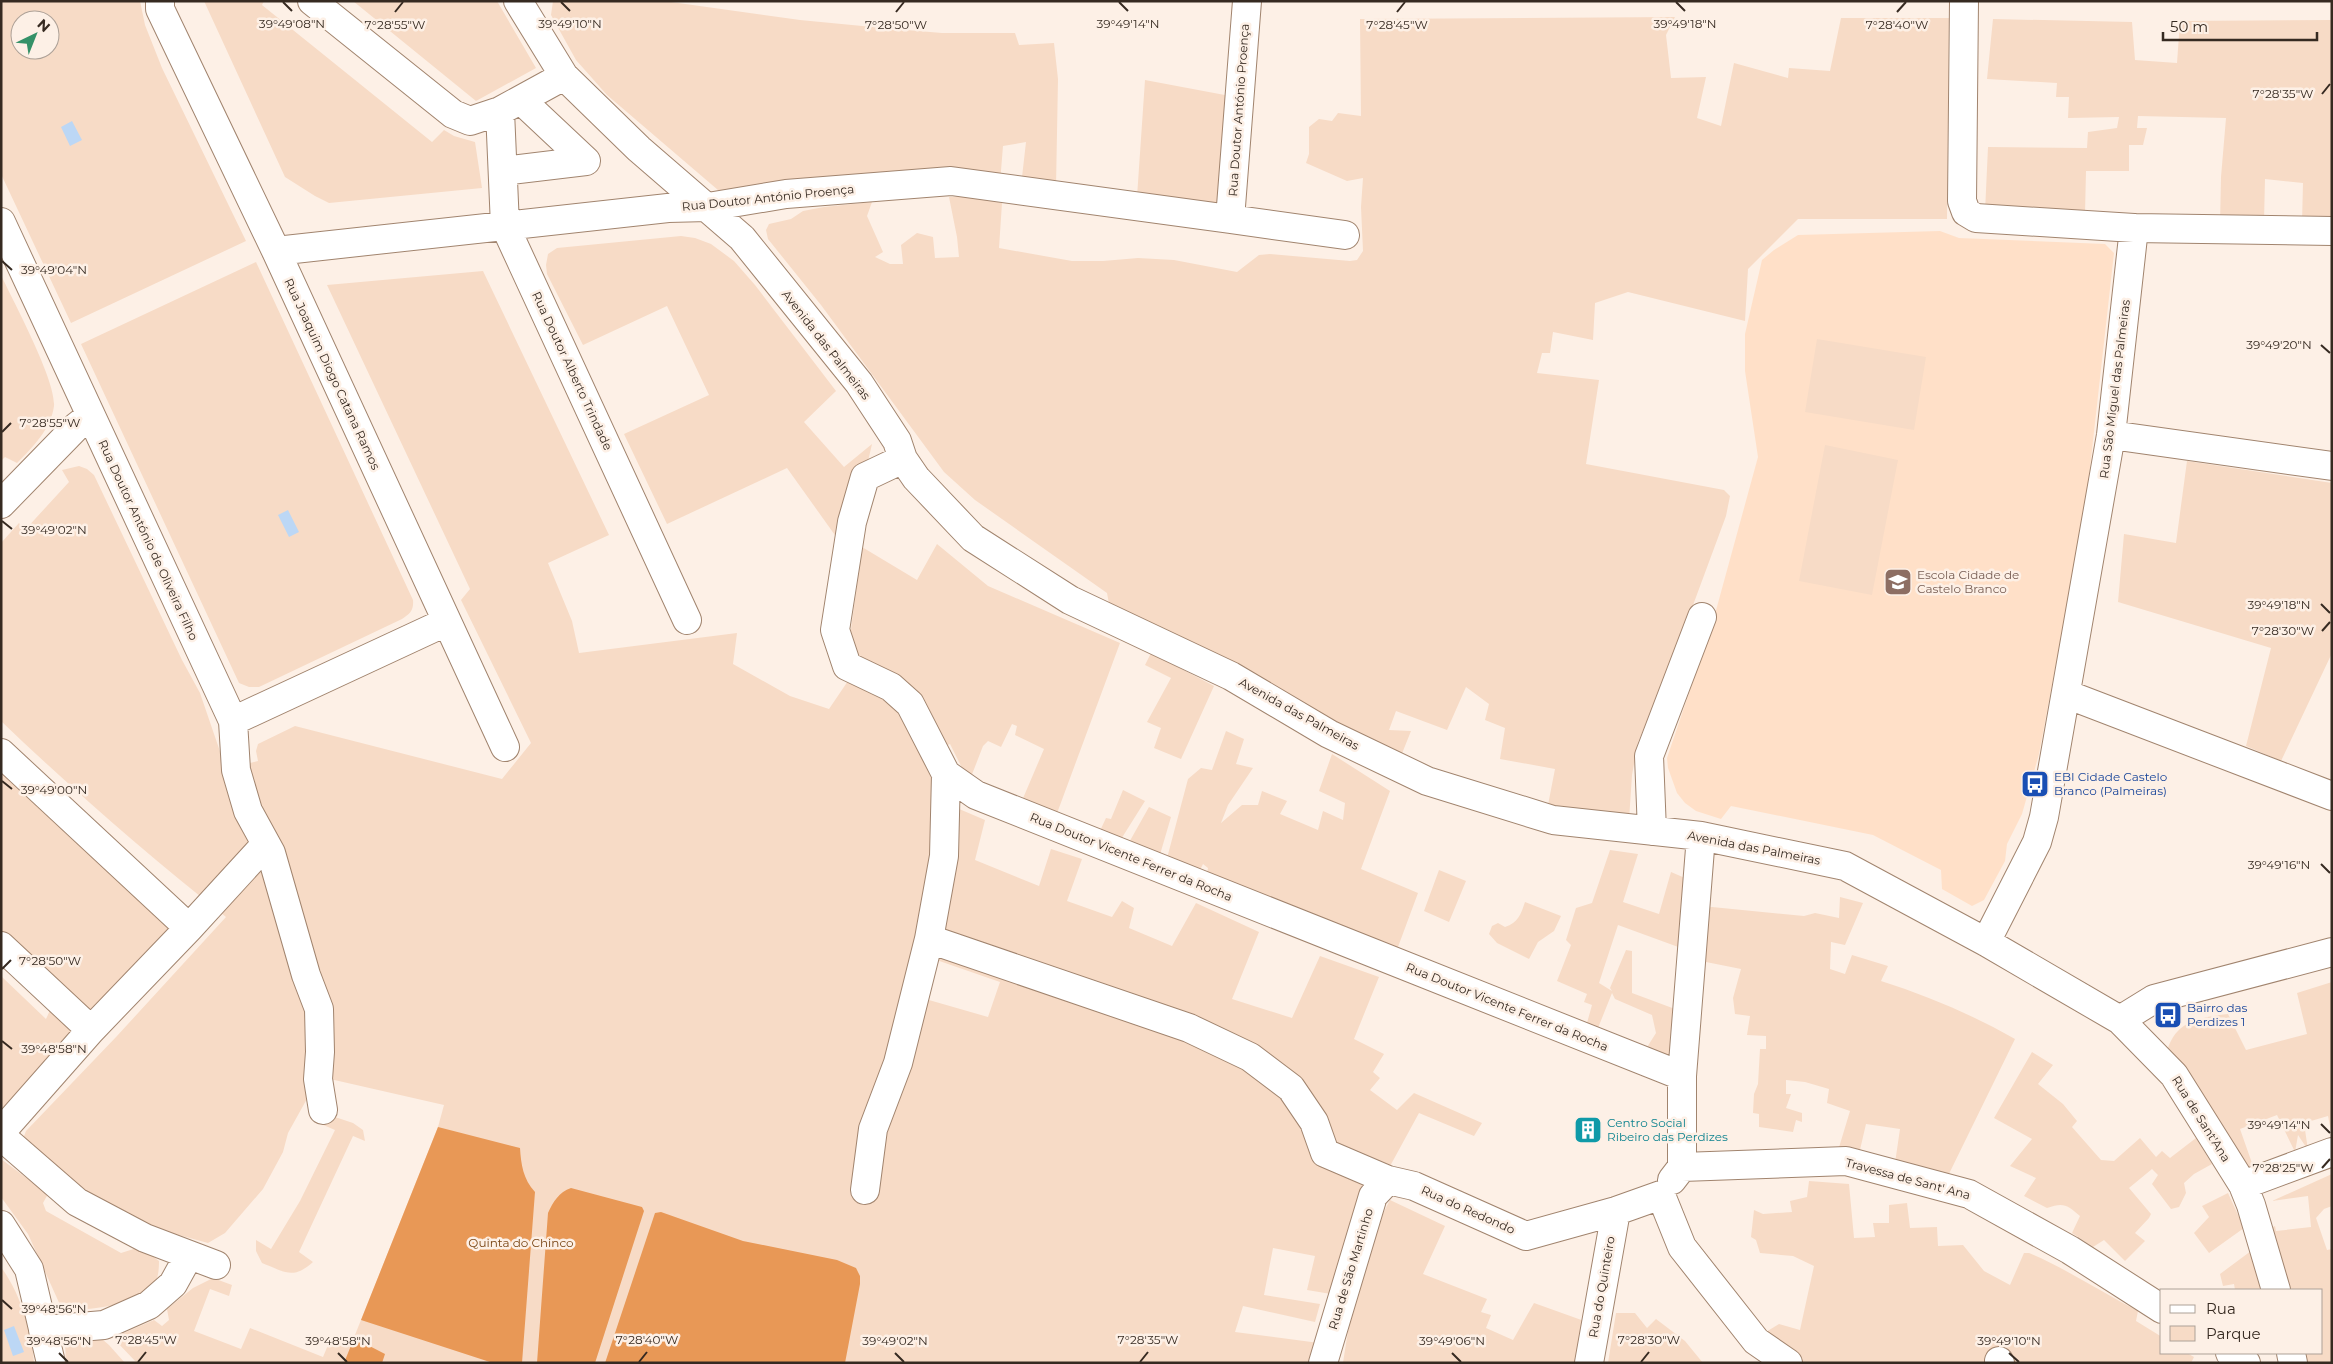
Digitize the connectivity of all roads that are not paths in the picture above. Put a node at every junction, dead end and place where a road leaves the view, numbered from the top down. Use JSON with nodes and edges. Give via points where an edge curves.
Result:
{"nodes":[{"id":1,"x":160,"y":1,"type":"edge"},
{"id":2,"x":312,"y":1,"type":"edge"},
{"id":3,"x":518,"y":1,"type":"edge"},
{"id":4,"x":1247,"y":1,"type":"edge"},
{"id":5,"x":1964,"y":1,"type":"edge"},
{"id":6,"x":532,"y":13,"type":"edge"},
{"id":7,"x":564,"y":76,"type":"junction"},
{"id":8,"x":511,"y":106,"type":"junction"},
{"id":9,"x":503,"y":172,"type":"junction"},
{"id":10,"x":708,"y":207,"type":"junction"},
{"id":11,"x":1230,"y":219,"type":"junction"},
{"id":12,"x":1,"y":222,"type":"edge"},
{"id":13,"x":505,"y":226,"type":"junction"},
{"id":14,"x":2134,"y":228,"type":"junction"},
{"id":15,"x":2332,"y":230,"type":"edge"},
{"id":16,"x":1345,"y":235,"type":"dead end"},
{"id":17,"x":276,"y":251,"type":"junction"},
{"id":18,"x":90,"y":416,"type":"junction"},
{"id":19,"x":2111,"y":435,"type":"junction"},
{"id":20,"x":902,"y":459,"type":"junction"},
{"id":21,"x":2332,"y":466,"type":"edge"},
{"id":22,"x":1,"y":504,"type":"edge"},
{"id":23,"x":1702,"y":617,"type":"dead end"},
{"id":24,"x":687,"y":620,"type":"dead end"},
{"id":25,"x":446,"y":622,"type":"junction"},
{"id":26,"x":2066,"y":694,"type":"junction"},
{"id":27,"x":233,"y":721,"type":"junction"},
{"id":28,"x":505,"y":747,"type":"dead end"},
{"id":29,"x":1,"y":753,"type":"edge"},
{"id":30,"x":946,"y":774,"type":"junction"},
{"id":31,"x":2332,"y":796,"type":"edge"},
{"id":32,"x":1652,"y":831,"type":"junction"},
{"id":33,"x":1701,"y":836,"type":"junction"},
{"id":34,"x":266,"y":844,"type":"junction"},
{"id":35,"x":190,"y":928,"type":"junction"},
{"id":36,"x":930,"y":939,"type":"junction"},
{"id":37,"x":1986,"y":942,"type":"junction"},
{"id":38,"x":1,"y":946,"type":"edge"},
{"id":39,"x":2332,"y":952,"type":"edge"},
{"id":40,"x":2120,"y":1020,"type":"junction"},
{"id":41,"x":91,"y":1030,"type":"junction"},
{"id":42,"x":1682,"y":1076,"type":"junction"},
{"id":43,"x":323,"y":1110,"type":"dead end"},
{"id":44,"x":1,"y":1132,"type":"edge"},
{"id":45,"x":1,"y":1136,"type":"edge"},
{"id":46,"x":2332,"y":1152,"type":"edge"},
{"id":47,"x":1682,"y":1166,"type":"junction"},
{"id":48,"x":1388,"y":1180,"type":"junction"},
{"id":49,"x":2242,"y":1185,"type":"junction"},
{"id":50,"x":865,"y":1190,"type":"dead end"},
{"id":51,"x":1661,"y":1195,"type":"junction"},
{"id":52,"x":1616,"y":1211,"type":"junction"},
{"id":53,"x":1,"y":1225,"type":"edge"},
{"id":54,"x":189,"y":1255,"type":"junction"},
{"id":55,"x":216,"y":1265,"type":"dead end"},
{"id":56,"x":2276,"y":1289,"type":"edge"},
{"id":57,"x":2160,"y":1308,"type":"edge"},
{"id":58,"x":43,"y":1330,"type":"junction"},
{"id":59,"x":1758,"y":1352,"type":"edge"},
{"id":60,"x":2232,"y":1354,"type":"edge"},
{"id":61,"x":51,"y":1363,"type":"edge"},
{"id":62,"x":1323,"y":1363,"type":"edge"},
{"id":63,"x":1589,"y":1363,"type":"edge"},
{"id":64,"x":1788,"y":1363,"type":"edge"},
{"id":65,"x":2246,"y":1363,"type":"edge"}],
"edges":[{"from":1,"to":17,"type":"street","name":"Rua Joaquim Diogo Catana Ramos","via":[[160,9]]},
{"from":2,"to":8,"type":"street","via":[[453,114],[470,121]]},
{"from":3,"to":6,"type":"street","name":"Avenida das Palmeiras"},
{"from":4,"to":11,"type":"street","name":"Rua Doutor António Proença"},
{"from":5,"to":14,"type":"street","via":[[1962,201],[1966,212],[1976,218]]},
{"from":6,"to":7,"type":"street","name":"Avenida das Palmeiras"},
{"from":7,"to":8,"type":"street"},
{"from":7,"to":10,"type":"street","name":"Avenida das Palmeiras","via":[[638,149]]},
{"from":8,"to":9,"type":"street","name":"Rua Doutor Alberto Trindade"},
{"from":8,"to":9,"type":"street","via":[[586,161]]},
{"from":9,"to":13,"type":"street","name":"Rua Doutor Alberto Trindade"},
{"from":10,"to":11,"type":"street","name":"Rua Doutor António Proença","via":[[786,194],[951,181]]},
{"from":10,"to":13,"type":"street","name":"Rua Doutor António Proença","via":[[668,208]]},
{"from":10,"to":20,"type":"street","name":"Avenida das Palmeiras","via":[[742,238],[859,383],[897,441]]},
{"from":11,"to":16,"type":"street","name":"Rua Doutor António Proença"},
{"from":12,"to":18,"type":"street","name":"Rua Doutor António de Oliveira Filho"},
{"from":13,"to":17,"type":"street","name":"Rua Doutor António Proença"},
{"from":13,"to":24,"type":"street","name":"Rua Doutor Alberto Trindade"},
{"from":14,"to":15,"type":"street"},
{"from":14,"to":19,"type":"street","name":"Rua São Miguel das Palmeiras"},
{"from":17,"to":25,"type":"street","name":"Rua Joaquim Diogo Catana Ramos"},
{"from":18,"to":22,"type":"street"},
{"from":18,"to":27,"type":"street","name":"Rua Doutor António de Oliveira Filho"},
{"from":19,"to":21,"type":"street"},
{"from":19,"to":26,"type":"street","name":"Rua São Miguel das Palmeiras"},
{"from":20,"to":30,"type":"street","name":"Rua Doutor Vicente Ferrer da Rocha","via":[[864,477],[852,522],[835,630],[847,666],[891,687],[910,704]]},
{"from":20,"to":32,"type":"street","name":"Avenida das Palmeiras","via":[[973,538],[1070,600],[1232,676],[1330,734],[1427,781],[1553,820]]},
{"from":23,"to":32,"type":"street","via":[[1649,756]]},
{"from":25,"to":27,"type":"street"},
{"from":25,"to":28,"type":"street","name":"Rua Joaquim Diogo Catana Ramos"},
{"from":26,"to":31,"type":"street"},
{"from":26,"to":37,"type":"street","name":"Rua São Miguel das Palmeiras","via":[[2038,842]]},
{"from":27,"to":34,"type":"street","via":[[236,770],[248,811]]},
{"from":29,"to":35,"type":"street"},
{"from":30,"to":36,"type":"street","via":[[944,856]]},
{"from":30,"to":42,"type":"street","name":"Rua Doutor Vicente Ferrer da Rocha","via":[[985,799]]},
{"from":32,"to":33,"type":"street","name":"Avenida das Palmeiras"},
{"from":33,"to":37,"type":"street","name":"Avenida das Palmeiras","via":[[1845,866]]},
{"from":33,"to":42,"type":"street"},
{"from":34,"to":35,"type":"street"},
{"from":34,"to":43,"type":"street","via":[[319,1009],[318,1079]]},
{"from":35,"to":41,"type":"street"},
{"from":36,"to":48,"type":"street","name":"Rua do Redondo","via":[[1180,1025],[1250,1057],[1291,1088],[1314,1122],[1325,1153]]},
{"from":36,"to":50,"type":"street","via":[[898,1063],[873,1129]]},
{"from":37,"to":40,"type":"street","name":"Avenida das Palmeiras"},
{"from":38,"to":41,"type":"street"},
{"from":39,"to":40,"type":"street","via":[[2154,999]]},
{"from":40,"to":49,"type":"street","name":"Rua de Sant'Ana","via":[[2174,1075]]},
{"from":41,"to":44,"type":"street"},
{"from":42,"to":47,"type":"street"},
{"from":45,"to":54,"type":"street","via":[[77,1202],[145,1238]]},
{"from":46,"to":49,"type":"street"},
{"from":47,"to":51,"type":"street"},
{"from":47,"to":57,"type":"street","name":"Travessa de Sant' Ana","via":[[1846,1161],[1969,1194],[2070,1250]]},
{"from":48,"to":52,"type":"street","name":"Rua do Redondo","via":[[1414,1186],[1526,1236]]},
{"from":48,"to":62,"type":"street","name":"Rua de São Martinho","via":[[1373,1196]]},
{"from":49,"to":56,"type":"street","name":"Rua de Sant'Ana"},
{"from":51,"to":52,"type":"street","name":"Rua do Redondo"},
{"from":51,"to":59,"type":"street","via":[[1682,1247]]},
{"from":52,"to":63,"type":"street","name":"Rua do Quinteiro"},
{"from":53,"to":58,"type":"street","via":[[29,1269]]},
{"from":54,"to":55,"type":"street"},
{"from":54,"to":58,"type":"street","via":[[174,1284],[149,1306],[104,1325]]},
{"from":58,"to":61,"type":"street"},
{"from":59,"to":64,"type":"street"},
{"from":60,"to":65,"type":"street"}]}
